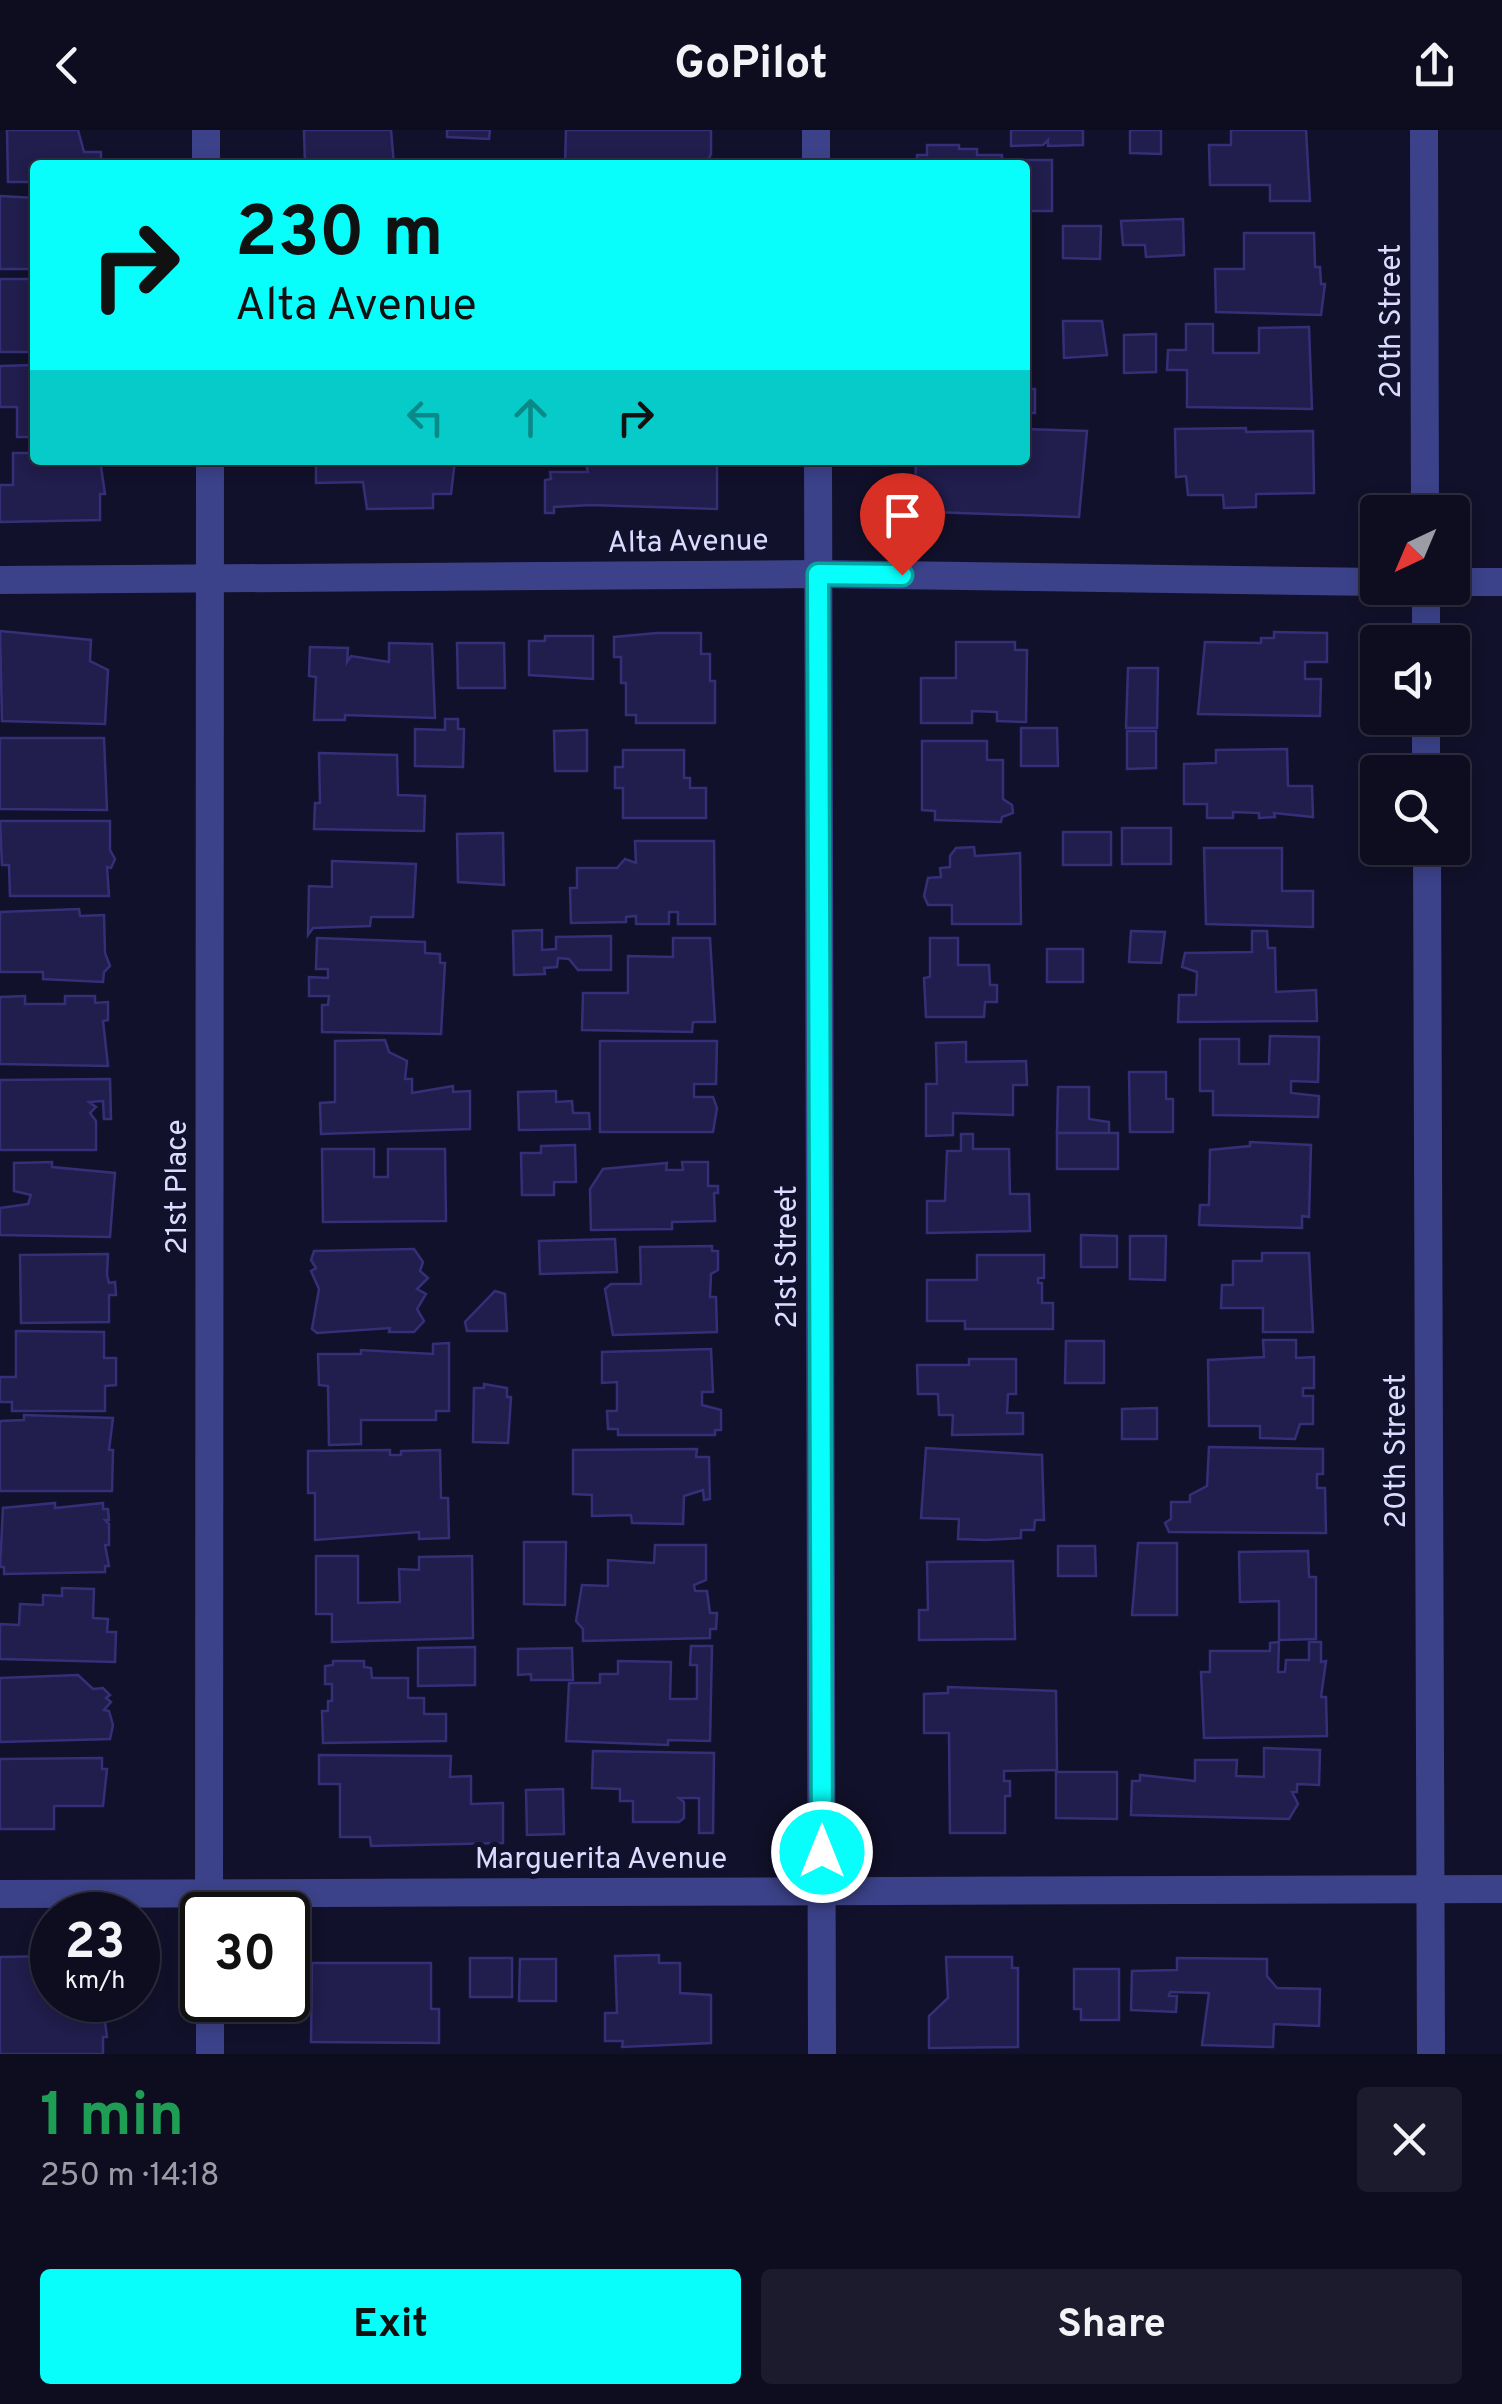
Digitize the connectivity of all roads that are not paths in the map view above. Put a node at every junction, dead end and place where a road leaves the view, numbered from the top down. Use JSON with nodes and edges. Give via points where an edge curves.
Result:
{"nodes":[{"id":1,"x":206,"y":130,"type":"edge"},
{"id":2,"x":816,"y":130,"type":"edge"},
{"id":3,"x":1424,"y":130,"type":"edge"},
{"id":4,"x":206,"y":160,"type":"edge"},
{"id":5,"x":816,"y":160,"type":"edge"},
{"id":6,"x":210,"y":465,"type":"edge"},
{"id":7,"x":818,"y":465,"type":"edge"},
{"id":8,"x":1426,"y":495,"type":"edge"},
{"id":9,"x":818,"y":574,"type":"junction"},
{"id":10,"x":0,"y":580,"type":"edge"},
{"id":11,"x":211,"y":581,"type":"junction"},
{"id":12,"x":1360,"y":582,"type":"edge"},
{"id":13,"x":1470,"y":582,"type":"edge"},
{"id":14,"x":1502,"y":582,"type":"edge"},
{"id":15,"x":1427,"y":865,"type":"edge"},
{"id":16,"x":1502,"y":1888,"type":"edge"},
{"id":17,"x":1431,"y":1889,"type":"junction"},
{"id":18,"x":822,"y":1891,"type":"junction"},
{"id":19,"x":209,"y":1892,"type":"edge"},
{"id":20,"x":0,"y":1894,"type":"edge"},
{"id":21,"x":310,"y":1902,"type":"edge"},
{"id":22,"x":180,"y":1903,"type":"edge"},
{"id":23,"x":210,"y":2022,"type":"edge"},
{"id":24,"x":210,"y":2054,"type":"edge"},
{"id":25,"x":822,"y":2054,"type":"edge"},
{"id":26,"x":1432,"y":2054,"type":"edge"}],
"edges":[{"from":1,"to":4,"type":"street"},
{"from":2,"to":5,"type":"street"},
{"from":3,"to":8,"type":"street","name":"20th Street"},
{"from":6,"to":11,"type":"street","name":"21st Place"},
{"from":7,"to":9,"type":"street","name":"21st Street"},
{"from":9,"to":11,"type":"street","name":"Alta Avenue"},
{"from":9,"to":12,"type":"street","name":"Alta Avenue"},
{"from":9,"to":18,"type":"street","name":"21st Street"},
{"from":10,"to":11,"type":"street","name":"Alta Avenue"},
{"from":11,"to":19,"type":"street","name":"21st Place"},
{"from":13,"to":14,"type":"street"},
{"from":15,"to":17,"type":"street","name":"20th Street"},
{"from":16,"to":17,"type":"street","name":"Marguerita Avenue"},
{"from":17,"to":18,"type":"street","name":"Marguerita Avenue"},
{"from":17,"to":26,"type":"street","name":"20th Street"},
{"from":18,"to":21,"type":"street","name":"Marguerita Avenue"},
{"from":18,"to":25,"type":"street","name":"21st Street"},
{"from":20,"to":22,"type":"street","name":"Marguerita Avenue"},
{"from":23,"to":24,"type":"street"}]}
